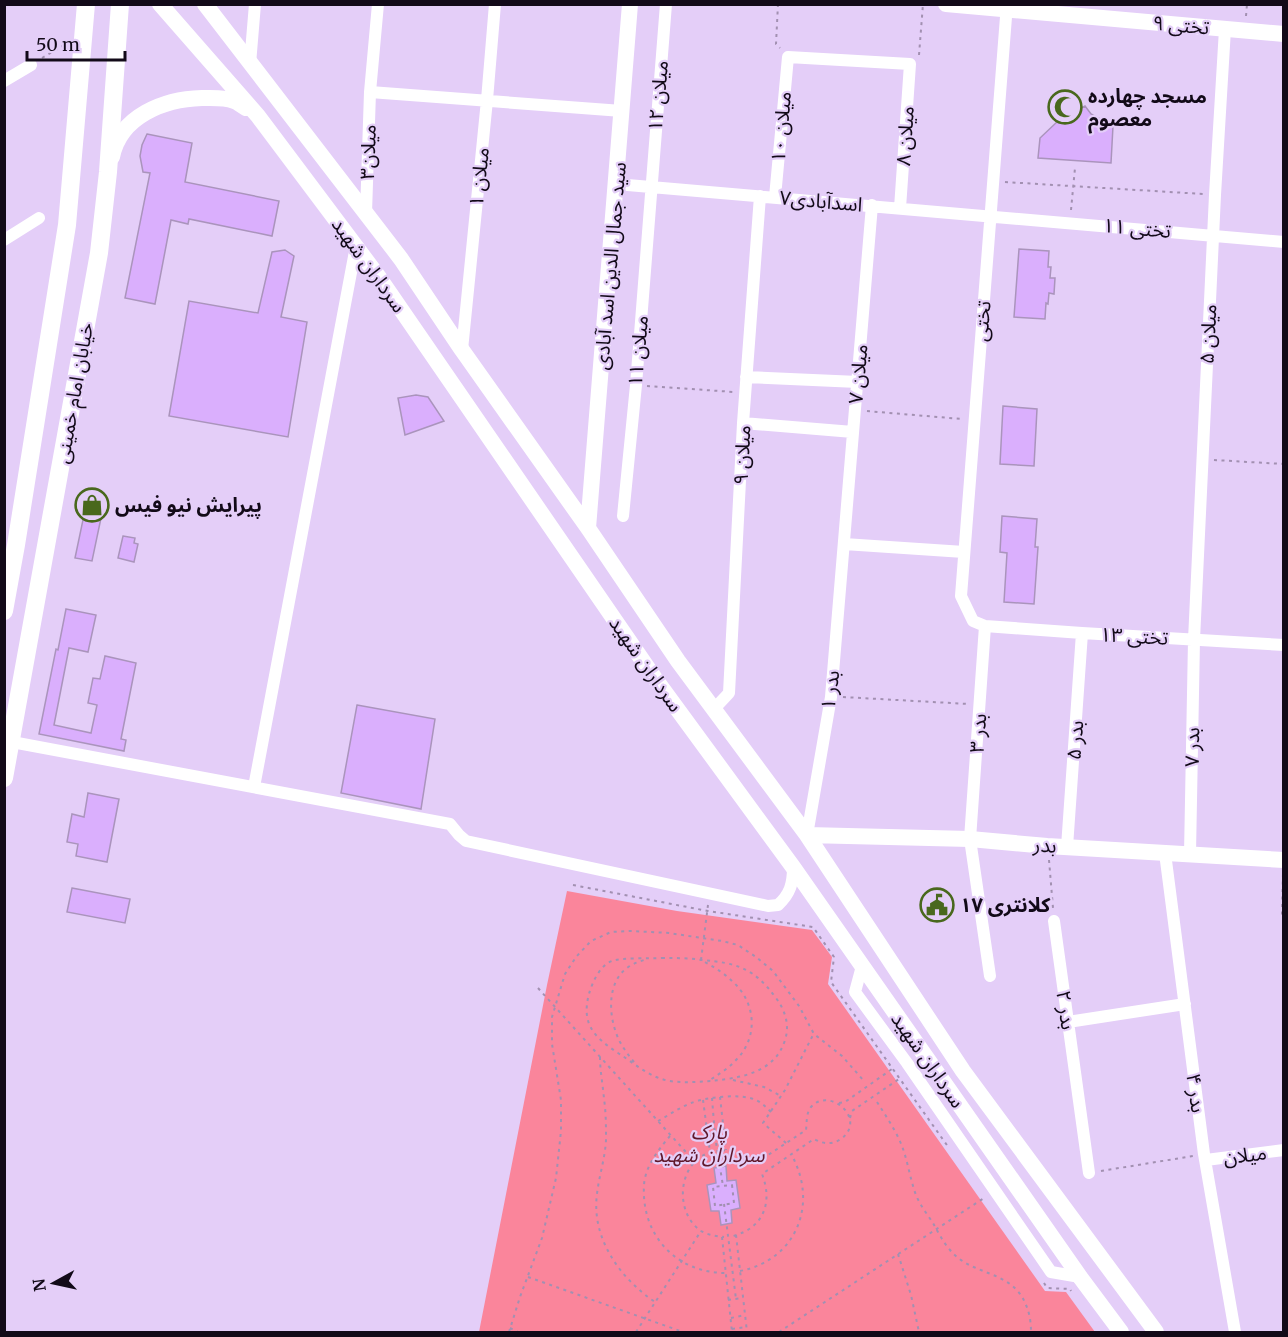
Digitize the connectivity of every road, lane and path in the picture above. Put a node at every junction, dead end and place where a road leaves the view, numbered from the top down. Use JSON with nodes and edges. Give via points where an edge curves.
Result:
{"nodes":[{"id":1,"x":86,"y":4,"type":"edge"},
{"id":2,"x":120,"y":4,"type":"edge"},
{"id":3,"x":160,"y":4,"type":"edge"},
{"id":4,"x":205,"y":4,"type":"edge"},
{"id":5,"x":255,"y":4,"type":"edge"},
{"id":6,"x":378,"y":4,"type":"edge"},
{"id":7,"x":495,"y":4,"type":"edge"},
{"id":8,"x":630,"y":4,"type":"edge"},
{"id":9,"x":666,"y":4,"type":"edge"},
{"id":10,"x":778,"y":4,"type":"edge"},
{"id":11,"x":923,"y":4,"type":"edge"},
{"id":12,"x":946,"y":4,"type":"edge"},
{"id":13,"x":1007,"y":7,"type":"edge"},
{"id":14,"x":1225,"y":29,"type":"junction"},
{"id":15,"x":84,"y":34,"type":"junction"},
{"id":16,"x":1284,"y":34,"type":"edge"},
{"id":17,"x":788,"y":57,"type":"junction"},
{"id":18,"x":250,"y":64,"type":"junction"},
{"id":19,"x":910,"y":64,"type":"junction"},
{"id":20,"x":31,"y":65,"type":"joint"},
{"id":21,"x":4,"y":81,"type":"edge"},
{"id":22,"x":370,"y":92,"type":"junction"},
{"id":23,"x":487,"y":100,"type":"junction"},
{"id":24,"x":622,"y":111,"type":"junction"},
{"id":25,"x":258,"y":116,"type":"junction"},
{"id":26,"x":1075,"y":168,"type":"dead end"},
{"id":27,"x":108,"y":172,"type":"junction"},
{"id":28,"x":993,"y":182,"type":"junction"},
{"id":29,"x":616,"y":184,"type":"junction"},
{"id":30,"x":1073,"y":186,"type":"junction"},
{"id":31,"x":651,"y":187,"type":"junction"},
{"id":32,"x":1215,"y":195,"type":"junction"},
{"id":33,"x":760,"y":196,"type":"junction"},
{"id":34,"x":775,"y":197,"type":"junction"},
{"id":35,"x":872,"y":205,"type":"junction"},
{"id":36,"x":900,"y":208,"type":"junction"},
{"id":37,"x":366,"y":213,"type":"junction"},
{"id":38,"x":991,"y":216,"type":"junction"},
{"id":39,"x":39,"y":218,"type":"dead end"},
{"id":40,"x":1071,"y":222,"type":"junction"},
{"id":41,"x":1213,"y":235,"type":"junction"},
{"id":42,"x":4,"y":240,"type":"edge"},
{"id":43,"x":1284,"y":242,"type":"edge"},
{"id":44,"x":356,"y":246,"type":"junction"},
{"id":45,"x":401,"y":259,"type":"junction"},
{"id":46,"x":378,"y":276,"type":"junction"},
{"id":47,"x":462,"y":350,"type":"junction"},
{"id":48,"x":746,"y":378,"type":"junction"},
{"id":49,"x":858,"y":382,"type":"junction"},
{"id":50,"x":636,"y":385,"type":"junction"},
{"id":51,"x":745,"y":393,"type":"junction"},
{"id":52,"x":855,"y":410,"type":"junction"},
{"id":53,"x":974,"y":420,"type":"junction"},
{"id":54,"x":743,"y":423,"type":"junction"},
{"id":55,"x":853,"y":432,"type":"junction"},
{"id":56,"x":1202,"y":460,"type":"junction"},
{"id":57,"x":1284,"y":464,"type":"edge"},
{"id":58,"x":623,"y":516,"type":"dead end"},
{"id":59,"x":588,"y":528,"type":"junction"},
{"id":60,"x":844,"y":543,"type":"junction"},
{"id":61,"x":10,"y":545,"type":"edge"},
{"id":62,"x":964,"y":552,"type":"junction"},
{"id":63,"x":4,"y":611,"type":"edge"},
{"id":64,"x":985,"y":626,"type":"junction"},
{"id":65,"x":1082,"y":633,"type":"junction"},
{"id":66,"x":1194,"y":640,"type":"junction"},
{"id":67,"x":1284,"y":645,"type":"edge"},
{"id":68,"x":678,"y":661,"type":"junction"},
{"id":69,"x":656,"y":680,"type":"junction"},
{"id":70,"x":831,"y":697,"type":"junction"},
{"id":71,"x":980,"y":705,"type":"junction"},
{"id":72,"x":714,"y":708,"type":"junction"},
{"id":73,"x":11,"y":712,"type":"edge"},
{"id":74,"x":12,"y":742,"type":"junction"},
{"id":75,"x":4,"y":778,"type":"edge"},
{"id":76,"x":254,"y":788,"type":"junction"},
{"id":77,"x":807,"y":836,"type":"junction"},
{"id":78,"x":970,"y":839,"type":"junction"},
{"id":79,"x":1047,"y":846,"type":"junction"},
{"id":80,"x":1067,"y":847,"type":"junction"},
{"id":81,"x":1284,"y":851,"type":"edge"},
{"id":82,"x":1165,"y":853,"type":"junction"},
{"id":83,"x":1190,"y":854,"type":"junction"},
{"id":84,"x":1283,"y":860,"type":"edge"},
{"id":85,"x":793,"y":867,"type":"junction"},
{"id":86,"x":573,"y":885,"type":"dead end"},
{"id":87,"x":710,"y":893,"type":"junction"},
{"id":88,"x":708,"y":911,"type":"junction"},
{"id":89,"x":1284,"y":915,"type":"edge"},
{"id":90,"x":1054,"y":921,"type":"joint"},
{"id":91,"x":704,"y":938,"type":"junction"},
{"id":92,"x":647,"y":959,"type":"junction"},
{"id":93,"x":701,"y":960,"type":"junction"},
{"id":94,"x":862,"y":966,"type":"junction"},
{"id":95,"x":990,"y":976,"type":"dead end"},
{"id":96,"x":538,"y":988,"type":"dead end"},
{"id":97,"x":1185,"y":1004,"type":"junction"},
{"id":98,"x":555,"y":1007,"type":"junction"},
{"id":99,"x":1068,"y":1022,"type":"junction"},
{"id":100,"x":814,"y":1034,"type":"junction"},
{"id":101,"x":600,"y":1058,"type":"junction"},
{"id":102,"x":636,"y":1064,"type":"junction"},
{"id":103,"x":908,"y":1065,"type":"junction"},
{"id":104,"x":892,"y":1069,"type":"junction"},
{"id":105,"x":730,"y":1079,"type":"junction"},
{"id":106,"x":899,"y":1079,"type":"junction"},
{"id":107,"x":710,"y":1081,"type":"junction"},
{"id":108,"x":864,"y":1081,"type":"dead end"},
{"id":109,"x":781,"y":1096,"type":"junction"},
{"id":110,"x":720,"y":1097,"type":"junction"},
{"id":111,"x":712,"y":1098,"type":"junction"},
{"id":112,"x":703,"y":1100,"type":"junction"},
{"id":113,"x":877,"y":1102,"type":"dead end"},
{"id":114,"x":839,"y":1103,"type":"junction"},
{"id":115,"x":771,"y":1112,"type":"junction"},
{"id":116,"x":850,"y":1118,"type":"junction"},
{"id":117,"x":658,"y":1122,"type":"junction"},
{"id":118,"x":670,"y":1136,"type":"junction"},
{"id":119,"x":786,"y":1143,"type":"junction"},
{"id":120,"x":1284,"y":1150,"type":"edge"},
{"id":121,"x":952,"y":1152,"type":"dead end"},
{"id":122,"x":791,"y":1154,"type":"junction"},
{"id":123,"x":1205,"y":1157,"type":"junction"},
{"id":124,"x":694,"y":1161,"type":"junction"},
{"id":125,"x":1089,"y":1173,"type":"joint"},
{"id":126,"x":723,"y":1186,"type":"junction"},
{"id":127,"x":995,"y":1190,"type":"junction"},
{"id":128,"x":724,"y":1204,"type":"junction"},
{"id":129,"x":936,"y":1229,"type":"junction"},
{"id":130,"x":701,"y":1231,"type":"junction"},
{"id":131,"x":898,"y":1254,"type":"junction"},
{"id":132,"x":681,"y":1262,"type":"junction"},
{"id":133,"x":740,"y":1271,"type":"junction"},
{"id":134,"x":726,"y":1273,"type":"junction"},
{"id":135,"x":528,"y":1277,"type":"junction"},
{"id":136,"x":1042,"y":1281,"type":"dead end"},
{"id":137,"x":1076,"y":1285,"type":"junction"},
{"id":138,"x":744,"y":1298,"type":"junction"},
{"id":139,"x":736,"y":1299,"type":"junction"},
{"id":140,"x":728,"y":1300,"type":"junction"},
{"id":141,"x":656,"y":1302,"type":"junction"},
{"id":142,"x":746,"y":1316,"type":"junction"},
{"id":143,"x":730,"y":1318,"type":"junction"},
{"id":144,"x":645,"y":1319,"type":"junction"},
{"id":145,"x":747,"y":1327,"type":"junction"},
{"id":146,"x":510,"y":1328,"type":"junction"},
{"id":147,"x":732,"y":1331,"type":"edge"},
{"id":148,"x":509,"y":1332,"type":"edge"},
{"id":149,"x":518,"y":1332,"type":"edge"},
{"id":150,"x":636,"y":1332,"type":"edge"},
{"id":151,"x":683,"y":1332,"type":"edge"},
{"id":152,"x":747,"y":1332,"type":"edge"},
{"id":153,"x":778,"y":1332,"type":"edge"},
{"id":154,"x":919,"y":1332,"type":"edge"},
{"id":155,"x":1031,"y":1332,"type":"edge"},
{"id":156,"x":1121,"y":1332,"type":"edge"},
{"id":157,"x":1156,"y":1332,"type":"edge"},
{"id":158,"x":1235,"y":1332,"type":"edge"}],
"edges":[{"from":1,"to":15,"type":"main road","name":"خیابان امام خمینی"},
{"from":2,"to":27,"type":"main road","name":"خیابان امام خمینی"},
{"from":3,"to":25,"type":"street","name":"سرداران شهید"},
{"from":4,"to":18,"type":"street","name":"سرداران شهید"},
{"from":5,"to":18,"type":"street"},
{"from":6,"to":22,"type":"street","name":"میلان۳"},
{"from":7,"to":23,"type":"street","name":"میلان ۱"},
{"from":8,"to":24,"type":"street","name":"سید جمال الدین اسد آبادی"},
{"from":9,"to":31,"type":"street","name":"میلان ۱۲"},
{"from":10,"to":17,"type":"path","via":[[776,44]]},
{"from":11,"to":19,"type":"path","via":[[919,56]]},
{"from":12,"to":13,"type":"street","name":"تختی ۹"},
{"from":13,"to":14,"type":"street","name":"تختی ۹"},
{"from":13,"to":28,"type":"street","name":"تختی"},
{"from":14,"to":16,"type":"street","name":"تختی ۹"},
{"from":14,"to":32,"type":"street","name":"میلان ۵"},
{"from":15,"to":20,"type":"path"},
{"from":15,"to":61,"type":"main road","name":"خیابان امام خمینی","via":[[67,225]]},
{"from":17,"to":19,"type":"street"},
{"from":17,"to":34,"type":"street","name":"میلان ۱۰"},
{"from":18,"to":37,"type":"street","name":"سرداران شهید"},
{"from":19,"to":36,"type":"street","name":"میلان ۸"},
{"from":20,"to":21,"type":"street"},
{"from":22,"to":23,"type":"street"},
{"from":22,"to":37,"type":"street","name":"میلان۳"},
{"from":23,"to":24,"type":"street"},
{"from":23,"to":47,"type":"street","name":"میلان ۱"},
{"from":24,"to":29,"type":"street","name":"سید جمال الدین اسد آبادی"},
{"from":25,"to":27,"type":"street","via":[[234,100],[187,98],[165,103],[131,122],[113,149]]},
{"from":25,"to":44,"type":"street","name":"سرداران شهید"},
{"from":26,"to":30,"type":"path"},
{"from":27,"to":73,"type":"main road","name":"خیابان امام خمینی","via":[[99,253]]},
{"from":28,"to":30,"type":"path"},
{"from":28,"to":38,"type":"street","name":"تختی"},
{"from":29,"to":31,"type":"street"},
{"from":29,"to":59,"type":"street","name":"سید جمال الدین اسد آبادی"},
{"from":30,"to":32,"type":"path"},
{"from":30,"to":40,"type":"path"},
{"from":31,"to":33,"type":"street","name":"اسدآبادی۷"},
{"from":31,"to":50,"type":"street","name":"میلان ۱۱"},
{"from":32,"to":41,"type":"street","name":"میلان ۵"},
{"from":33,"to":34,"type":"street","name":"اسدآبادی۷"},
{"from":33,"to":48,"type":"street","name":"میلان ۹"},
{"from":34,"to":35,"type":"street","name":"اسدآبادی۷"},
{"from":35,"to":36,"type":"street","name":"اسدآبادی۷"},
{"from":35,"to":49,"type":"street","name":"میلان ۷"},
{"from":36,"to":38,"type":"street","name":"اسدآبادی۷"},
{"from":37,"to":45,"type":"street","name":"سرداران شهید"},
{"from":38,"to":40,"type":"street","name":"تختی ۱۱"},
{"from":38,"to":53,"type":"street","name":"تختی"},
{"from":39,"to":42,"type":"street"},
{"from":40,"to":41,"type":"street","name":"تختی ۱۱"},
{"from":41,"to":43,"type":"street","name":"تختی ۱۱"},
{"from":41,"to":56,"type":"street","name":"میلان ۵"},
{"from":44,"to":46,"type":"street","name":"سرداران شهید"},
{"from":44,"to":76,"type":"street"},
{"from":45,"to":46,"type":"street"},
{"from":45,"to":47,"type":"street","name":"سرداران شهید"},
{"from":46,"to":69,"type":"street","name":"سرداران شهید"},
{"from":47,"to":59,"type":"street","name":"سرداران شهید"},
{"from":48,"to":49,"type":"street"},
{"from":48,"to":51,"type":"street","name":"میلان ۹"},
{"from":49,"to":52,"type":"street","name":"میلان ۷"},
{"from":50,"to":51,"type":"path"},
{"from":50,"to":58,"type":"street","name":"میلان ۱۱"},
{"from":51,"to":54,"type":"street","name":"میلان ۹"},
{"from":52,"to":53,"type":"path"},
{"from":52,"to":55,"type":"street","name":"میلان ۷"},
{"from":53,"to":62,"type":"street","name":"تختی"},
{"from":54,"to":55,"type":"street"},
{"from":54,"to":72,"type":"street","name":"میلان ۹","via":[[729,693]]},
{"from":55,"to":60,"type":"street","name":"میلان ۷"},
{"from":56,"to":57,"type":"path"},
{"from":56,"to":66,"type":"street","name":"میلان ۵"},
{"from":59,"to":68,"type":"street","name":"سرداران شهید"},
{"from":60,"to":62,"type":"street"},
{"from":60,"to":70,"type":"street","name":"بدر ۱"},
{"from":61,"to":63,"type":"main road","name":"خیابان امام خمینی"},
{"from":62,"to":64,"type":"street","name":"تختی","via":[[961,596],[973,621]]},
{"from":64,"to":65,"type":"street","name":"تختی ۱۳"},
{"from":64,"to":71,"type":"street","name":"بدر ۳"},
{"from":65,"to":66,"type":"street","name":"تختی ۱۳"},
{"from":65,"to":80,"type":"street","name":"بدر ۵"},
{"from":66,"to":67,"type":"street","name":"تختی ۱۳"},
{"from":66,"to":83,"type":"street","name":"بدر ۷"},
{"from":68,"to":69,"type":"street"},
{"from":68,"to":72,"type":"street","name":"سرداران شهید"},
{"from":69,"to":85,"type":"street","name":"سرداران شهید"},
{"from":70,"to":71,"type":"path"},
{"from":70,"to":77,"type":"street","name":"بدر ۱"},
{"from":71,"to":78,"type":"street","name":"بدر ۳"},
{"from":72,"to":77,"type":"street","name":"سرداران شهید"},
{"from":73,"to":74,"type":"main road","name":"خیابان امام خمینی"},
{"from":74,"to":75,"type":"main road","name":"خیابان امام خمینی"},
{"from":74,"to":76,"type":"street"},
{"from":76,"to":87,"type":"street","via":[[450,824],[466,841]]},
{"from":77,"to":78,"type":"street","name":"بدر"},
{"from":77,"to":157,"type":"street","name":"سرداران شهید","via":[[963,1071]]},
{"from":78,"to":79,"type":"street","name":"بدر"},
{"from":78,"to":95,"type":"street","name":"بدر ۳"},
{"from":79,"to":80,"type":"street","name":"بدر"},
{"from":79,"to":90,"type":"path"},
{"from":80,"to":82,"type":"street","name":"بدر"},
{"from":81,"to":84,"type":"street"},
{"from":82,"to":83,"type":"street","name":"بدر"},
{"from":82,"to":97,"type":"street","name":"بدر ۴"},
{"from":83,"to":84,"type":"street","name":"بدر"},
{"from":84,"to":89,"type":"path"},
{"from":85,"to":87,"type":"street","via":[[792,885],[778,905]]},
{"from":85,"to":94,"type":"street","name":"سرداران شهید"},
{"from":86,"to":88,"type":"path"},
{"from":87,"to":88,"type":"path"},
{"from":88,"to":91,"type":"path"},
{"from":88,"to":104,"type":"path","via":[[813,927],[834,957],[831,982]]},
{"from":90,"to":99,"type":"street","name":"بدر ۲"},
{"from":91,"to":93,"type":"path"},
{"from":91,"to":98,"type":"path","via":[[611,932],[591,941],[565,974]]},
{"from":91,"to":100,"type":"path","via":[[738,945],[756,957],[799,1006]]},
{"from":92,"to":93,"type":"path"},
{"from":92,"to":102,"type":"path","via":[[626,968],[612,996],[617,1034]]},
{"from":92,"to":102,"type":"path","via":[[611,961],[603,967],[589,993],[586,1010],[594,1034]]},
{"from":93,"to":105,"type":"path","via":[[749,970],[778,1000],[787,1019],[784,1044],[773,1060],[753,1073]]},
{"from":93,"to":107,"type":"path","via":[[741,991],[753,1026],[738,1059]]},
{"from":94,"to":103,"type":"street","via":[[855,992]]},
{"from":94,"to":137,"type":"street","name":"سرداران شهید"},
{"from":96,"to":98,"type":"path"},
{"from":97,"to":99,"type":"street"},
{"from":97,"to":123,"type":"street","name":"بدر ۴"},
{"from":98,"to":101,"type":"path"},
{"from":98,"to":135,"type":"path","via":[[552,1044],[561,1100],[560,1143],[547,1218]]},
{"from":99,"to":125,"type":"street","name":"بدر ۲"},
{"from":100,"to":108,"type":"path","via":[[842,1056]]},
{"from":100,"to":109,"type":"path"},
{"from":101,"to":117,"type":"path"},
{"from":101,"to":141,"type":"path","via":[[606,1125],[596,1197],[598,1221],[618,1268]]},
{"from":102,"to":107,"type":"path","via":[[667,1080]]},
{"from":103,"to":104,"type":"path"},
{"from":103,"to":106,"type":"path"},
{"from":103,"to":127,"type":"street"},
{"from":104,"to":106,"type":"path"},
{"from":104,"to":114,"type":"path"},
{"from":105,"to":107,"type":"path"},
{"from":105,"to":109,"type":"path","via":[[764,1087]]},
{"from":106,"to":116,"type":"path","via":[[852,1111]]},
{"from":106,"to":121,"type":"path"},
{"from":109,"to":115,"type":"path"},
{"from":110,"to":111,"type":"path"},
{"from":110,"to":115,"type":"path","via":[[745,1097]]},
{"from":110,"to":119,"type":"path","via":[[724,1150],[745,1155],[756,1163]]},
{"from":111,"to":112,"type":"path"},
{"from":111,"to":126,"type":"path"},
{"from":112,"to":117,"type":"path","via":[[692,1102]]},
{"from":112,"to":124,"type":"path","via":[[711,1152]]},
{"from":113,"to":129,"type":"path","via":[[901,1144],[917,1198]]},
{"from":114,"to":116,"type":"path"},
{"from":114,"to":119,"type":"path","via":[[816,1102],[810,1107],[806,1130]]},
{"from":115,"to":119,"type":"path","via":[[763,1123]]},
{"from":116,"to":122,"type":"path","via":[[846,1134],[838,1140],[829,1143],[814,1139]]},
{"from":117,"to":118,"type":"path"},
{"from":118,"to":124,"type":"path"},
{"from":118,"to":132,"type":"path","via":[[648,1168],[645,1199],[657,1239]]},
{"from":120,"to":123,"type":"street","name":"میلان"},
{"from":122,"to":133,"type":"path","via":[[762,1174],[767,1196],[764,1212],[746,1233],[735,1236]]},
{"from":122,"to":133,"type":"path","via":[[804,1194],[795,1232],[774,1257]]},
{"from":123,"to":125,"type":"path"},
{"from":123,"to":158,"type":"street","name":"بدر ۴"},
{"from":124,"to":130,"type":"path","via":[[682,1192],[691,1221]]},
{"from":126,"to":128,"type":"path","via":[[732,1185],[734,1203]]},
{"from":126,"to":128,"type":"path","via":[[713,1187],[715,1206]]},
{"from":127,"to":129,"type":"path"},
{"from":127,"to":137,"type":"street","via":[[1051,1272]]},
{"from":128,"to":139,"type":"path"},
{"from":129,"to":131,"type":"path"},
{"from":129,"to":155,"type":"path","via":[[957,1258],[1014,1286],[1029,1312]]},
{"from":130,"to":132,"type":"path"},
{"from":130,"to":134,"type":"path","via":[[723,1237]]},
{"from":131,"to":153,"type":"path"},
{"from":131,"to":154,"type":"path"},
{"from":132,"to":134,"type":"path"},
{"from":132,"to":141,"type":"path"},
{"from":133,"to":138,"type":"path"},
{"from":134,"to":140,"type":"path"},
{"from":135,"to":144,"type":"path"},
{"from":135,"to":146,"type":"path"},
{"from":136,"to":137,"type":"path","via":[[1047,1288],[1070,1289]]},
{"from":137,"to":156,"type":"street","name":"سرداران شهید"},
{"from":138,"to":139,"type":"path"},
{"from":138,"to":142,"type":"path"},
{"from":139,"to":140,"type":"path"},
{"from":140,"to":143,"type":"path"},
{"from":141,"to":144,"type":"path"},
{"from":142,"to":143,"type":"path"},
{"from":142,"to":145,"type":"path"},
{"from":143,"to":147,"type":"path"},
{"from":144,"to":150,"type":"path"},
{"from":144,"to":151,"type":"path"},
{"from":145,"to":147,"type":"path"},
{"from":145,"to":152,"type":"path"},
{"from":146,"to":148,"type":"path"},
{"from":146,"to":149,"type":"path"}]}
